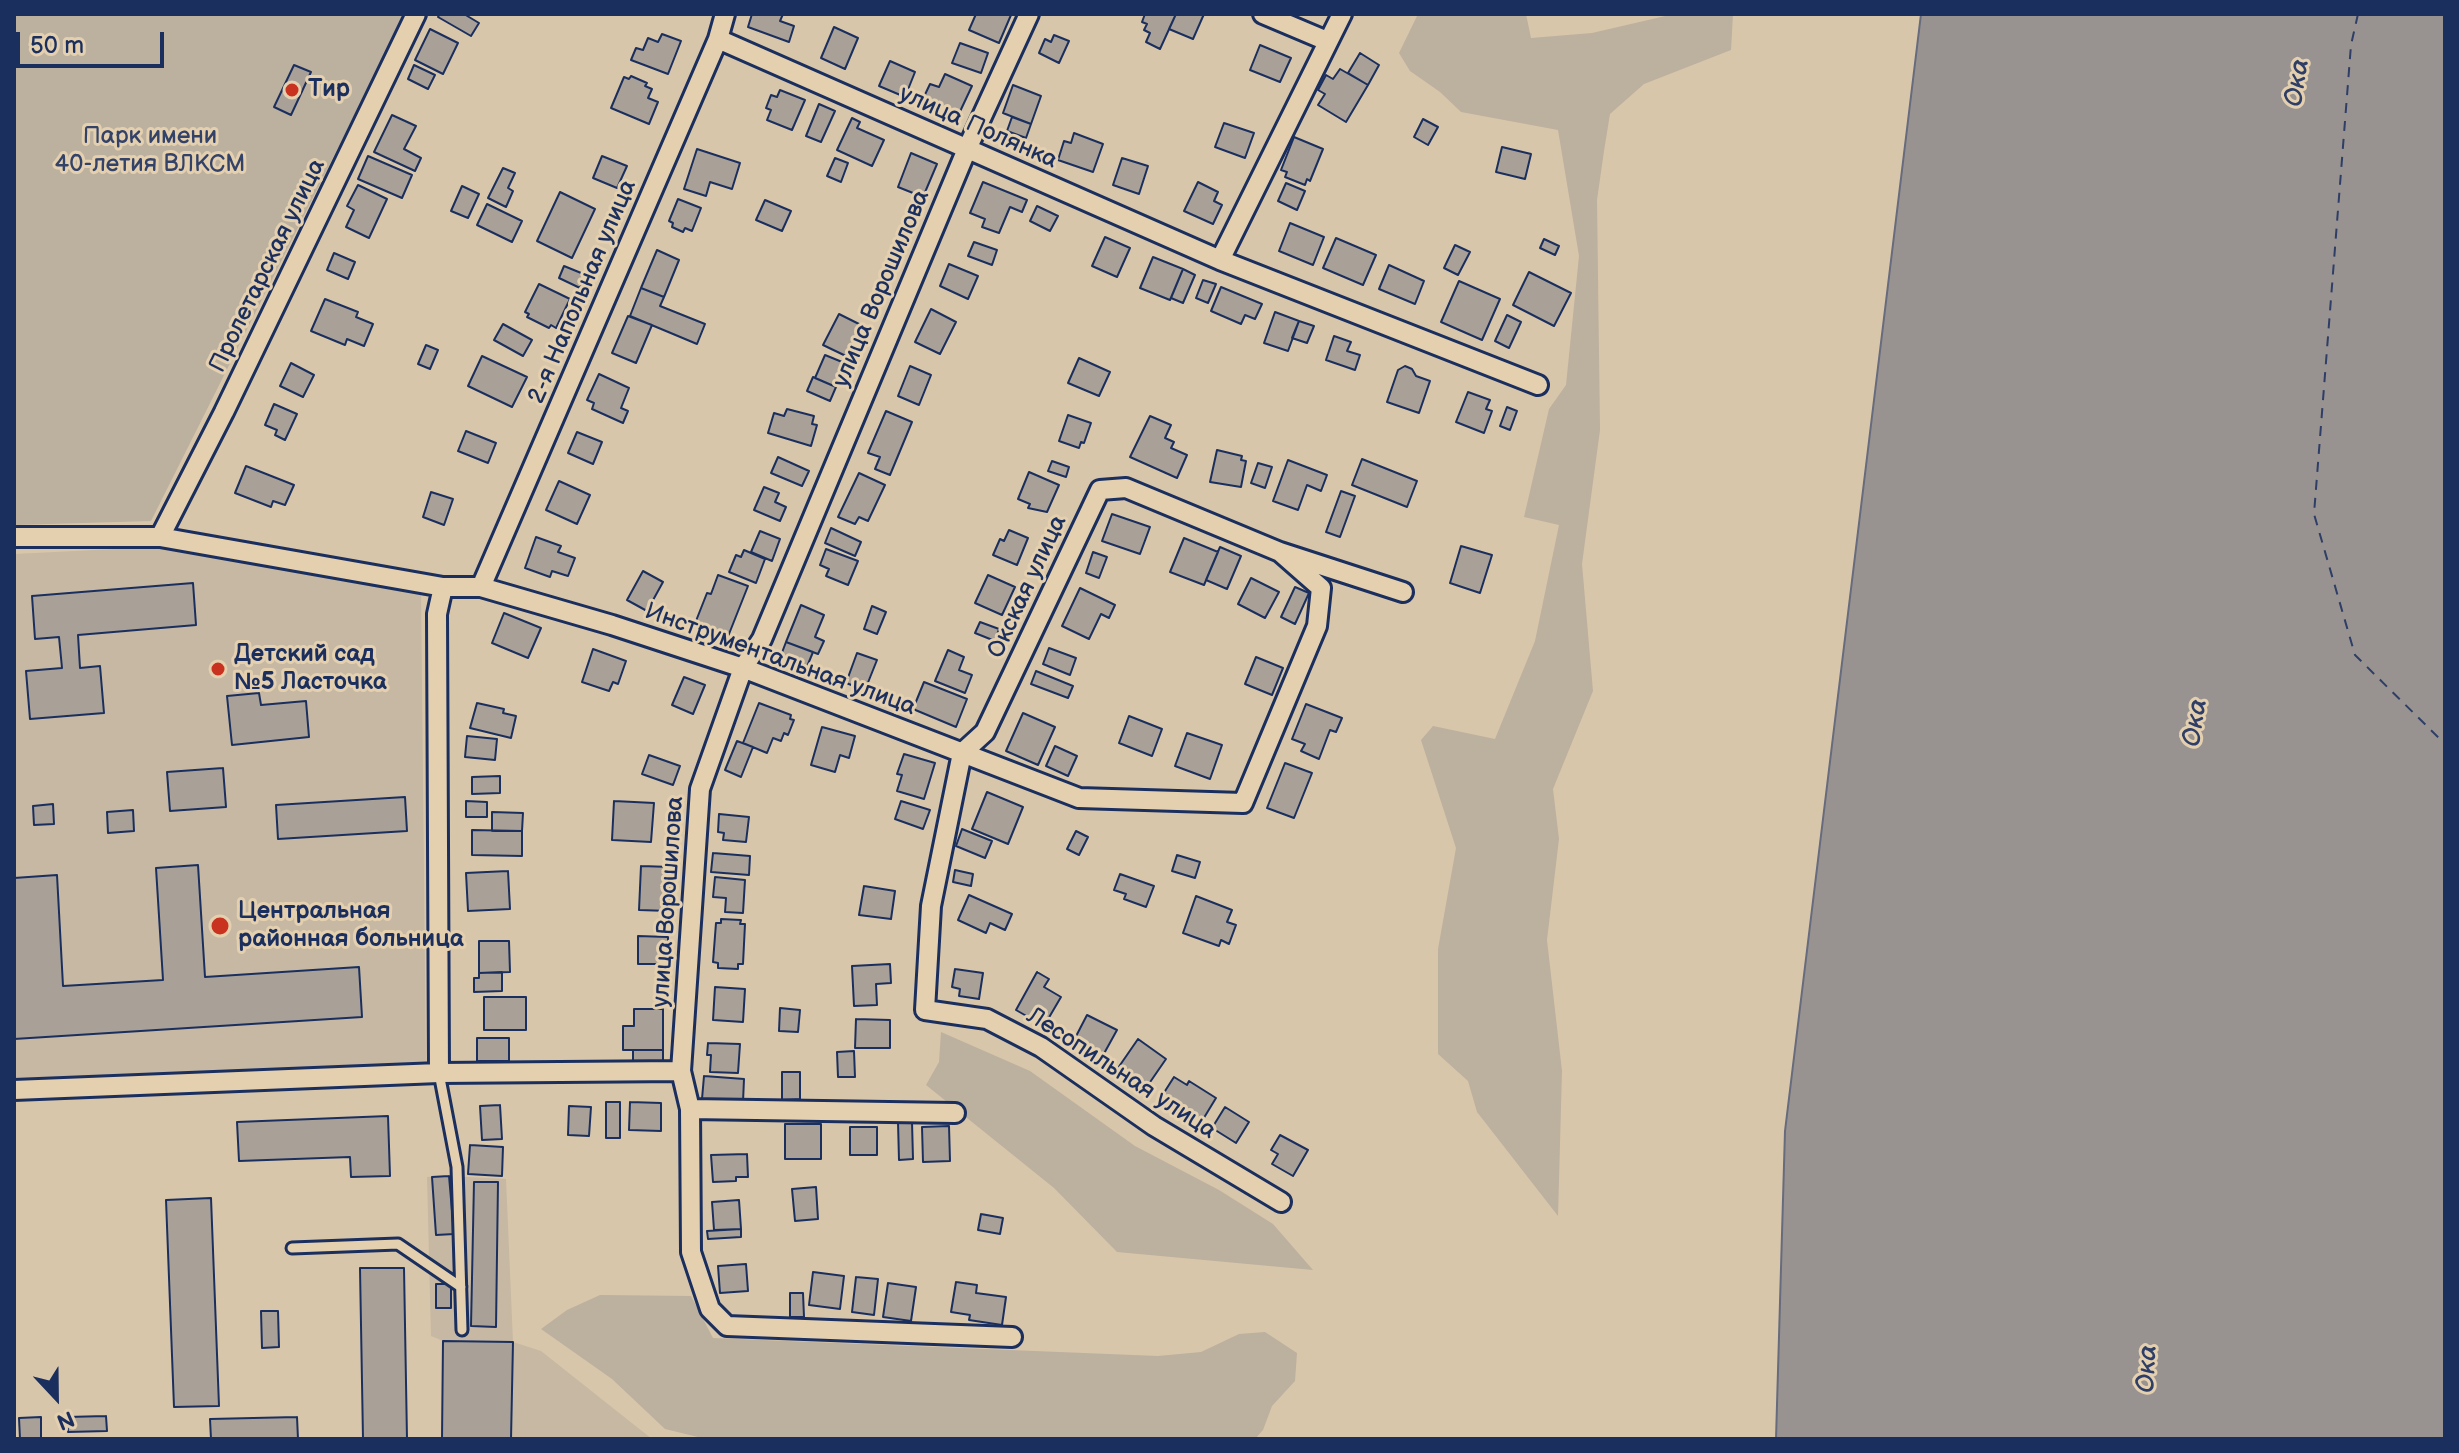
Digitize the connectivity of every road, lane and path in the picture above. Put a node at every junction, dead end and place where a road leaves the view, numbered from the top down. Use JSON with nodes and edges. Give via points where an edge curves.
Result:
{"nodes":[{"id":1,"x":416,"y":14,"type":"edge"},
{"id":2,"x":725,"y":14,"type":"edge"},
{"id":3,"x":1029,"y":14,"type":"edge"},
{"id":4,"x":1263,"y":14,"type":"edge"},
{"id":5,"x":1342,"y":14,"type":"edge"},
{"id":6,"x":718,"y":39,"type":"junction"},
{"id":7,"x":1327,"y":41,"type":"junction"},
{"id":8,"x":967,"y":149,"type":"junction"},
{"id":9,"x":1220,"y":260,"type":"junction"},
{"id":10,"x":1538,"y":385,"type":"dead end"},
{"id":11,"x":14,"y":537,"type":"edge"},
{"id":12,"x":160,"y":537,"type":"junction"},
{"id":13,"x":1280,"y":552,"type":"junction"},
{"id":14,"x":443,"y":587,"type":"junction"},
{"id":15,"x":481,"y":587,"type":"junction"},
{"id":16,"x":1403,"y":592,"type":"dead end"},
{"id":17,"x":743,"y":668,"type":"junction"},
{"id":18,"x":962,"y":753,"type":"junction"},
{"id":19,"x":681,"y":1071,"type":"junction"},
{"id":20,"x":439,"y":1073,"type":"junction"},
{"id":21,"x":14,"y":1090,"type":"edge"},
{"id":22,"x":690,"y":1109,"type":"junction"},
{"id":23,"x":955,"y":1113,"type":"dead end"},
{"id":24,"x":1281,"y":1202,"type":"dead end"},
{"id":25,"x":292,"y":1248,"type":"dead end"},
{"id":26,"x":461,"y":1287,"type":"junction"},
{"id":27,"x":462,"y":1330,"type":"dead end"},
{"id":28,"x":1012,"y":1337,"type":"dead end"}],
"edges":[{"from":1,"to":12,"type":"street","name":"Пролетарская улица"},
{"from":2,"to":6,"type":"street","name":"2-я Напольная улица"},
{"from":3,"to":8,"type":"street","name":"улица Ворошилова"},
{"from":4,"to":7,"type":"street"},
{"from":5,"to":7,"type":"street"},
{"from":6,"to":8,"type":"street","name":"улица Полянка"},
{"from":6,"to":15,"type":"street","name":"2-я Напольная улица"},
{"from":7,"to":9,"type":"street"},
{"from":8,"to":9,"type":"street","name":"улица Полянка"},
{"from":8,"to":17,"type":"street","name":"улица Ворошилова","via":[[762,639]]},
{"from":9,"to":10,"type":"street","name":"улица Полянка"},
{"from":11,"to":12,"type":"street","name":"Инструментальная улица"},
{"from":12,"to":14,"type":"street","name":"Инструментальная улица"},
{"from":13,"to":16,"type":"street","name":"Окская улица"},
{"from":13,"to":18,"type":"street","name":"Окская улица","via":[[1126,488],[1100,490],[985,732]]},
{"from":13,"to":18,"type":"street","name":"Инструментальная улица","via":[[1321,588],[1317,626],[1243,803],[1079,798]]},
{"from":14,"to":15,"type":"street","name":"Инструментальная улица"},
{"from":14,"to":20,"type":"street","via":[[437,614]]},
{"from":15,"to":17,"type":"street","name":"Инструментальная улица"},
{"from":17,"to":18,"type":"street","name":"Инструментальная улица"},
{"from":17,"to":19,"type":"street","name":"улица Ворошилова","via":[[700,789]]},
{"from":18,"to":24,"type":"street","name":"Лесопильная улица","via":[[931,906],[925,1010],[987,1019],[1041,1047],[1154,1126]]},
{"from":19,"to":20,"type":"street"},
{"from":19,"to":22,"type":"street","name":"улица Ворошилова"},
{"from":20,"to":21,"type":"street"},
{"from":20,"to":26,"type":"lane","via":[[457,1167]]},
{"from":22,"to":23,"type":"street"},
{"from":22,"to":28,"type":"street","name":"улица Ворошилова","via":[[691,1252],[710,1309],[727,1326]]},
{"from":25,"to":26,"type":"lane","via":[[398,1244]]},
{"from":26,"to":27,"type":"lane"}]}
